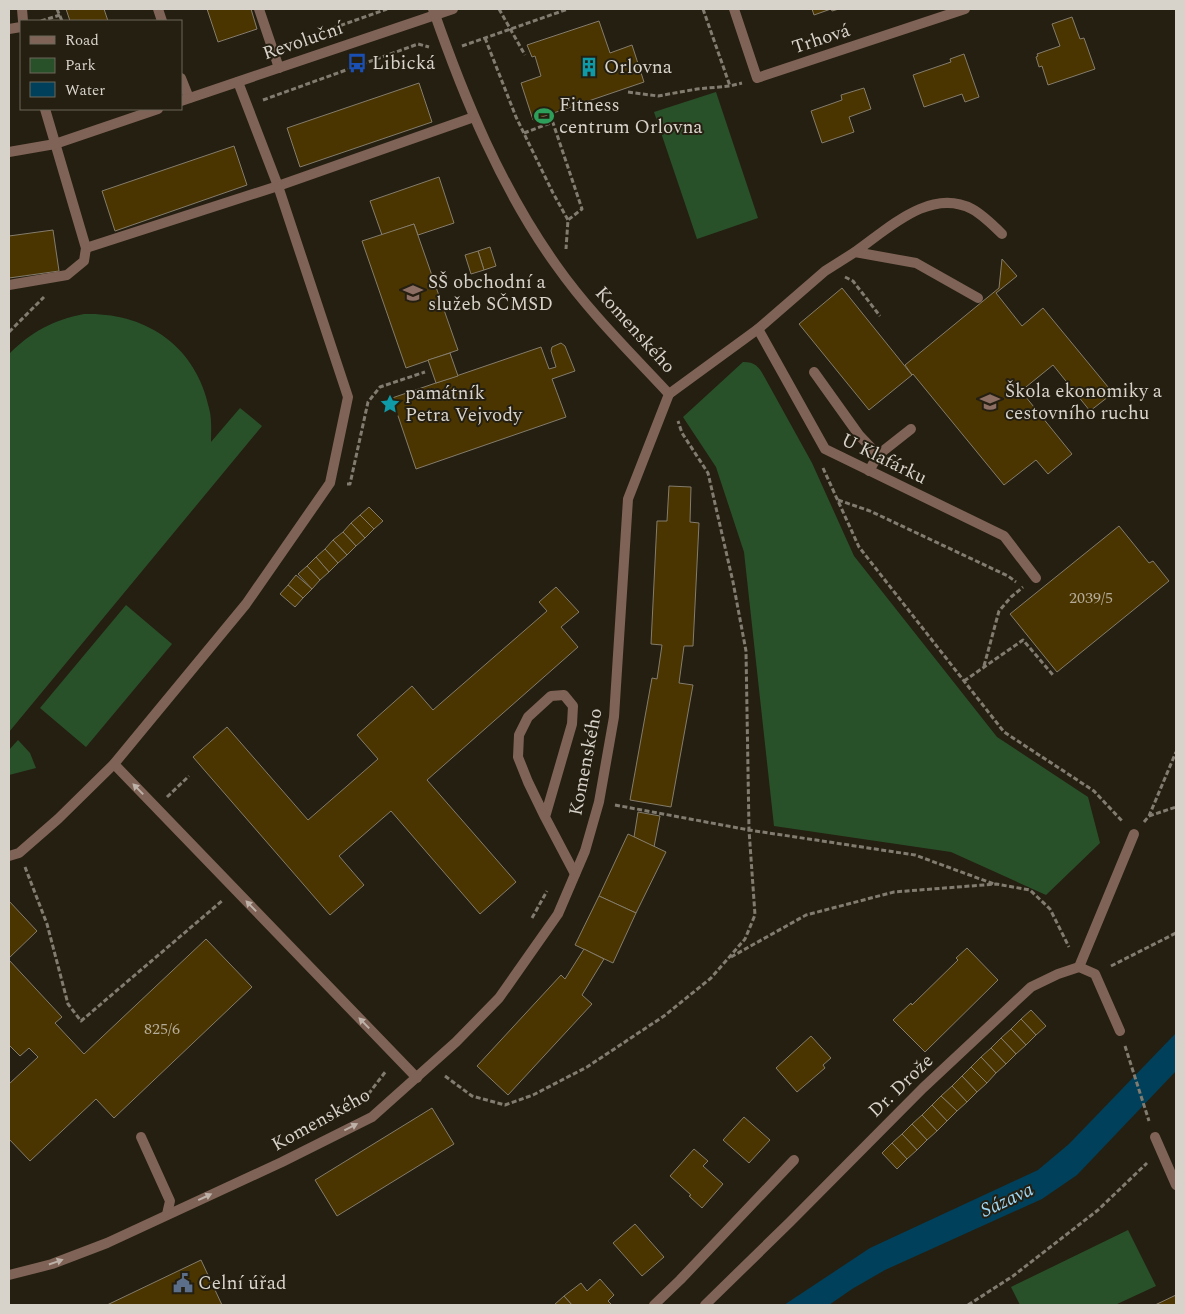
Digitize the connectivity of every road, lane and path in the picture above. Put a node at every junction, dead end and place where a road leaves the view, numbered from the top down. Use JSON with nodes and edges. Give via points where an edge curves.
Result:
{"nodes":[{"id":1,"x":57,"y":9,"type":"edge"},
{"id":2,"x":259,"y":9,"type":"edge"},
{"id":3,"x":387,"y":9,"type":"edge"},
{"id":4,"x":453,"y":9,"type":"edge"},
{"id":5,"x":499,"y":9,"type":"edge"},
{"id":6,"x":568,"y":9,"type":"edge"},
{"id":7,"x":703,"y":9,"type":"edge"},
{"id":8,"x":734,"y":9,"type":"edge"},
{"id":9,"x":965,"y":9,"type":"edge"},
{"id":10,"x":434,"y":12,"type":"edge"},
{"id":11,"x":60,"y":15,"type":"junction"},
{"id":12,"x":44,"y":20,"type":"edge"},
{"id":13,"x":62,"y":20,"type":"edge"},
{"id":14,"x":510,"y":29,"type":"junction"},
{"id":15,"x":273,"y":50,"type":"junction"},
{"id":16,"x":433,"y":50,"type":"dead end"},
{"id":17,"x":525,"y":55,"type":"dead end"},
{"id":18,"x":279,"y":68,"type":"junction"},
{"id":19,"x":238,"y":82,"type":"junction"},
{"id":20,"x":182,"y":84,"type":"edge"},
{"id":21,"x":628,"y":92,"type":"dead end"},
{"id":22,"x":185,"y":100,"type":"edge"},
{"id":23,"x":247,"y":106,"type":"junction"},
{"id":24,"x":45,"y":110,"type":"edge"},
{"id":25,"x":155,"y":110,"type":"edge"},
{"id":26,"x":550,"y":114,"type":"dead end"},
{"id":27,"x":474,"y":117,"type":"junction"},
{"id":28,"x":553,"y":122,"type":"junction"},
{"id":29,"x":524,"y":133,"type":"junction"},
{"id":30,"x":55,"y":144,"type":"junction"},
{"id":31,"x":9,"y":152,"type":"edge"},
{"id":32,"x":278,"y":186,"type":"junction"},
{"id":33,"x":1002,"y":234,"type":"dead end"},
{"id":34,"x":86,"y":248,"type":"junction"},
{"id":35,"x":855,"y":252,"type":"junction"},
{"id":36,"x":842,"y":276,"type":"dead end"},
{"id":37,"x":49,"y":278,"type":"junction"},
{"id":38,"x":9,"y":285,"type":"edge"},
{"id":39,"x":978,"y":298,"type":"dead end"},
{"id":40,"x":880,"y":316,"type":"dead end"},
{"id":41,"x":758,"y":329,"type":"junction"},
{"id":42,"x":9,"y":332,"type":"edge"},
{"id":43,"x":426,"y":372,"type":"dead end"},
{"id":44,"x":814,"y":372,"type":"dead end"},
{"id":45,"x":669,"y":394,"type":"junction"},
{"id":46,"x":911,"y":428,"type":"dead end"},
{"id":47,"x":878,"y":455,"type":"junction"},
{"id":48,"x":823,"y":469,"type":"dead end"},
{"id":49,"x":869,"y":471,"type":"junction"},
{"id":50,"x":350,"y":484,"type":"dead end"},
{"id":51,"x":837,"y":500,"type":"junction"},
{"id":52,"x":1036,"y":578,"type":"dead end"},
{"id":53,"x":984,"y":667,"type":"junction"},
{"id":54,"x":1053,"y":675,"type":"dead end"},
{"id":55,"x":964,"y":681,"type":"junction"},
{"id":56,"x":1176,"y":752,"type":"edge"},
{"id":57,"x":114,"y":764,"type":"junction"},
{"id":58,"x":189,"y":776,"type":"dead end"},
{"id":59,"x":599,"y":802,"type":"junction"},
{"id":60,"x":156,"y":807,"type":"junction"},
{"id":61,"x":1176,"y":807,"type":"edge"},
{"id":62,"x":1150,"y":816,"type":"junction"},
{"id":63,"x":545,"y":817,"type":"junction"},
{"id":64,"x":749,"y":830,"type":"junction"},
{"id":65,"x":1134,"y":834,"type":"junction"},
{"id":66,"x":14,"y":854,"type":"edge"},
{"id":67,"x":575,"y":874,"type":"junction"},
{"id":68,"x":550,"y":884,"type":"dead end"},
{"id":69,"x":996,"y":884,"type":"junction"},
{"id":70,"x":238,"y":893,"type":"junction"},
{"id":71,"x":531,"y":920,"type":"dead end"},
{"id":72,"x":1176,"y":933,"type":"edge"},
{"id":73,"x":728,"y":959,"type":"junction"},
{"id":74,"x":1079,"y":967,"type":"junction"},
{"id":75,"x":1095,"y":974,"type":"junction"},
{"id":76,"x":1120,"y":1032,"type":"joint"},
{"id":77,"x":417,"y":1078,"type":"junction"},
{"id":78,"x":141,"y":1137,"type":"dead end"},
{"id":79,"x":1155,"y":1137,"type":"joint"},
{"id":80,"x":1162,"y":1150,"type":"junction"},
{"id":81,"x":794,"y":1160,"type":"dead end"},
{"id":82,"x":1176,"y":1181,"type":"edge"},
{"id":83,"x":168,"y":1214,"type":"junction"},
{"id":84,"x":9,"y":1275,"type":"edge"},
{"id":85,"x":654,"y":1305,"type":"edge"},
{"id":86,"x":705,"y":1305,"type":"edge"},
{"id":87,"x":968,"y":1305,"type":"edge"}],
"edges":[{"from":1,"to":11,"type":"path"},
{"from":2,"to":15,"type":"street"},
{"from":3,"to":15,"type":"path"},
{"from":4,"to":10,"type":"street"},
{"from":5,"to":14,"type":"path"},
{"from":6,"to":14,"type":"path"},
{"from":7,"to":21,"type":"path","via":[[730,86],[658,96]]},
{"from":8,"to":9,"type":"street","name":"Trhová","via":[[757,78]]},
{"from":10,"to":18,"type":"street","name":"Revoluční"},
{"from":10,"to":27,"type":"street","name":"Komenského"},
{"from":11,"to":12,"type":"path"},
{"from":11,"to":13,"type":"path"},
{"from":14,"to":17,"type":"path"},
{"from":14,"to":29,"type":"path","via":[[486,38]]},
{"from":15,"to":18,"type":"street"},
{"from":16,"to":23,"type":"path","via":[[418,44]]},
{"from":18,"to":19,"type":"street","name":"Revoluční"},
{"from":19,"to":22,"type":"street","name":"Revoluční"},
{"from":19,"to":23,"type":"street"},
{"from":20,"to":22,"type":"street"},
{"from":23,"to":32,"type":"street"},
{"from":24,"to":30,"type":"street"},
{"from":25,"to":30,"type":"street"},
{"from":26,"to":28,"type":"path"},
{"from":27,"to":32,"type":"street"},
{"from":27,"to":45,"type":"street","name":"Komenského","via":[[511,194],[557,266],[598,317]]},
{"from":28,"to":29,"type":"path"},
{"from":28,"to":29,"type":"path","via":[[582,209],[568,220]]},
{"from":30,"to":31,"type":"street"},
{"from":30,"to":34,"type":"street"},
{"from":32,"to":34,"type":"street"},
{"from":32,"to":57,"type":"street","via":[[348,397],[330,483],[246,604]]},
{"from":33,"to":35,"type":"street","via":[[972,209],[943,202],[909,214]]},
{"from":34,"to":37,"type":"street","via":[[84,261],[67,275]]},
{"from":35,"to":39,"type":"street","via":[[916,264]]},
{"from":35,"to":41,"type":"street","via":[[825,271]]},
{"from":36,"to":40,"type":"path","via":[[853,281]]},
{"from":37,"to":38,"type":"street"},
{"from":37,"to":42,"type":"path","via":[[44,297]]},
{"from":41,"to":45,"type":"street"},
{"from":41,"to":49,"type":"street","name":"U Klafárku","via":[[825,450]]},
{"from":43,"to":50,"type":"path","via":[[380,387],[368,402]]},
{"from":44,"to":47,"type":"street","via":[[859,435]]},
{"from":45,"to":59,"type":"street","name":"Komenského","via":[[628,499],[614,717]]},
{"from":45,"to":64,"type":"path","via":[[682,433],[708,473],[735,591],[746,651]]},
{"from":46,"to":47,"type":"street"},
{"from":47,"to":49,"type":"street"},
{"from":48,"to":51,"type":"path"},
{"from":49,"to":52,"type":"street","name":"U Klafárku","via":[[1004,536]]},
{"from":51,"to":53,"type":"path","via":[[870,511],[1008,576],[1022,588],[999,610]]},
{"from":51,"to":55,"type":"path","via":[[859,547]]},
{"from":53,"to":54,"type":"path","via":[[1023,640]]},
{"from":53,"to":55,"type":"path"},
{"from":55,"to":65,"type":"path","via":[[1004,732],[1094,791]]},
{"from":56,"to":62,"type":"path"},
{"from":60,"to":57,"type":"street","one_way":true},
{"from":57,"to":66,"type":"street","via":[[58,819]]},
{"from":58,"to":60,"type":"path"},
{"from":59,"to":64,"type":"path"},
{"from":59,"to":67,"type":"street","name":"Komenského"},
{"from":60,"to":70,"type":"street"},
{"from":61,"to":62,"type":"path"},
{"from":62,"to":65,"type":"path"},
{"from":63,"to":63,"type":"street","via":[[518,757],[520,735],[528,717],[551,696],[564,695],[573,706],[572,724]]},
{"from":63,"to":67,"type":"street"},
{"from":64,"to":69,"type":"path","via":[[915,855]]},
{"from":64,"to":73,"type":"path","via":[[755,915],[745,939]]},
{"from":65,"to":74,"type":"street"},
{"from":66,"to":70,"type":"path","via":[[46,924],[68,1004],[81,1020],[227,897]]},
{"from":67,"to":77,"type":"street","name":"Komenského","via":[[558,914],[500,998]]},
{"from":68,"to":71,"type":"path"},
{"from":69,"to":73,"type":"path","via":[[894,892],[806,915]]},
{"from":69,"to":74,"type":"path","via":[[1030,890],[1050,909]]},
{"from":77,"to":70,"type":"street","one_way":true},
{"from":72,"to":75,"type":"path"},
{"from":73,"to":77,"type":"path","via":[[711,978],[664,1016],[587,1067],[533,1096],[505,1105],[472,1096],[445,1076]]},
{"from":74,"to":75,"type":"street"},
{"from":74,"to":86,"type":"street","name":"Dr. Drože","via":[[1031,987],[923,1088]]},
{"from":75,"to":76,"type":"street"},
{"from":76,"to":79,"type":"path"},
{"from":83,"to":77,"type":"street","name":"Komenského","one_way":true,"via":[[372,1117]]},
{"from":78,"to":83,"type":"street","via":[[170,1201]]},
{"from":79,"to":80,"type":"street"},
{"from":80,"to":82,"type":"street"},
{"from":80,"to":87,"type":"path","via":[[1098,1210],[1013,1276]]},
{"from":81,"to":85,"type":"street"},
{"from":84,"to":83,"type":"street","name":"Komenského","one_way":true,"via":[[52,1264],[107,1243]]}]}
